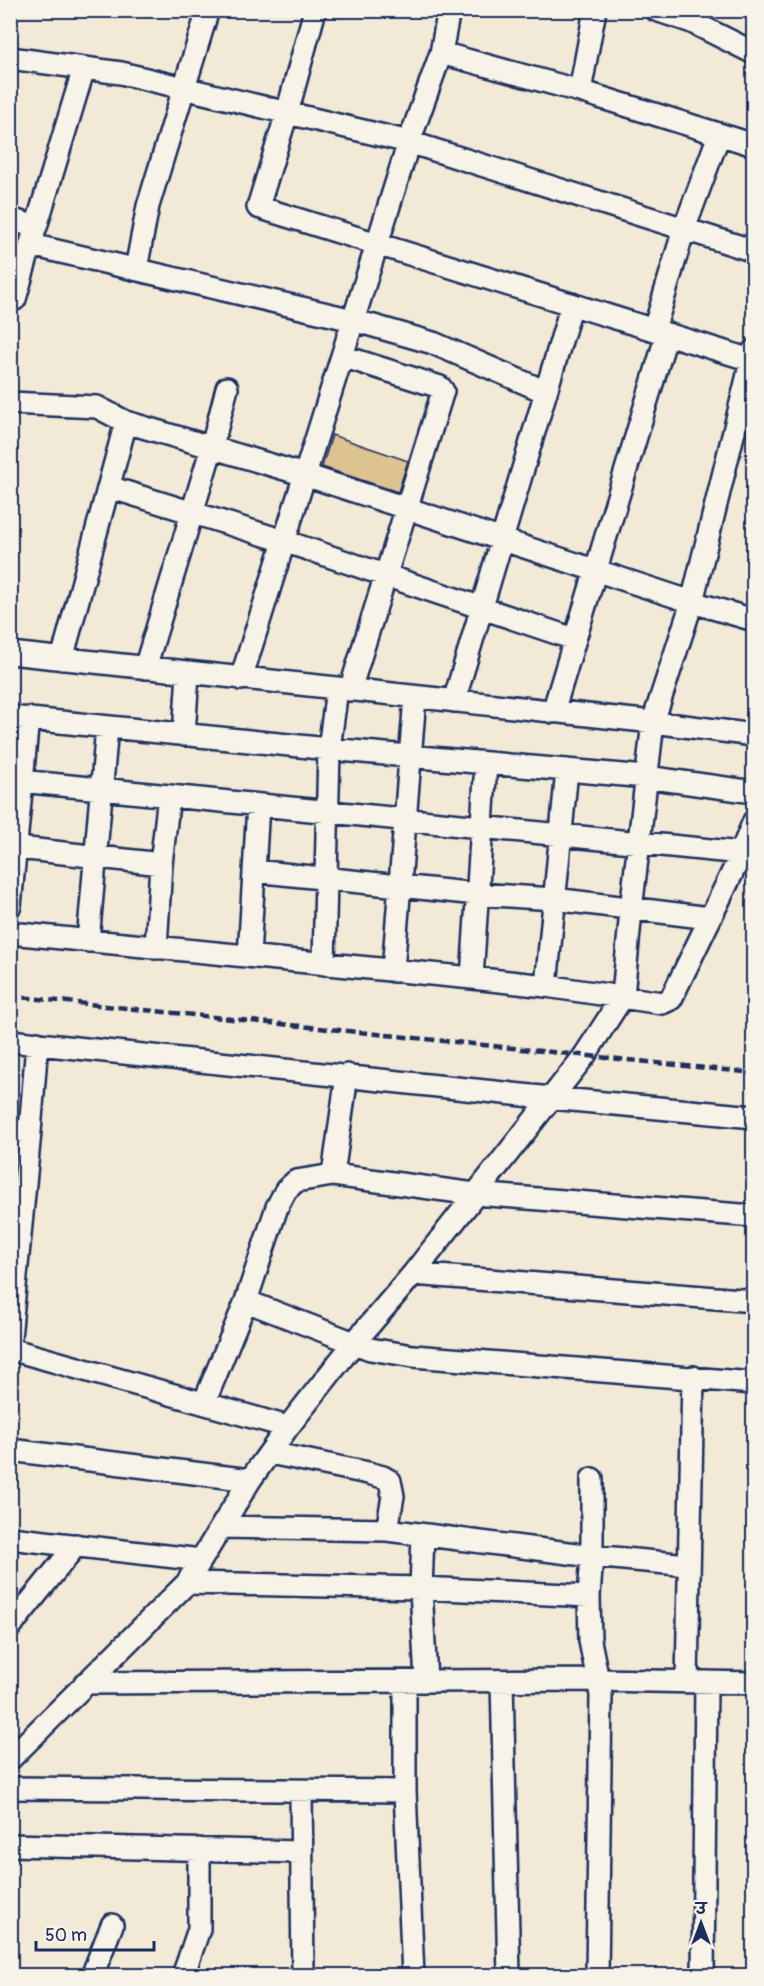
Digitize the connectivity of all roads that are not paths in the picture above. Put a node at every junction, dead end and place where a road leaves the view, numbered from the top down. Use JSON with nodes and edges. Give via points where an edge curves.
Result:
{"nodes":[{"id":1,"x":208,"y":10,"type":"edge"},
{"id":2,"x":315,"y":10,"type":"edge"},
{"id":3,"x":449,"y":10,"type":"edge"},
{"id":4,"x":595,"y":10,"type":"edge"},
{"id":5,"x":657,"y":10,"type":"edge"},
{"id":6,"x":695,"y":16,"type":"edge"},
{"id":7,"x":753,"y":53,"type":"edge"},
{"id":8,"x":441,"y":54,"type":"junction"},
{"id":9,"x":10,"y":58,"type":"edge"},
{"id":10,"x":84,"y":68,"type":"junction"},
{"id":11,"x":185,"y":88,"type":"junction"},
{"id":12,"x":580,"y":91,"type":"junction"},
{"id":13,"x":287,"y":112,"type":"junction"},
{"id":14,"x":719,"y":135,"type":"junction"},
{"id":15,"x":409,"y":142,"type":"junction"},
{"id":16,"x":753,"y":145,"type":"edge"},
{"id":17,"x":10,"y":219,"type":"edge"},
{"id":18,"x":684,"y":229,"type":"junction"},
{"id":19,"x":34,"y":236,"type":"junction"},
{"id":20,"x":378,"y":244,"type":"junction"},
{"id":21,"x":753,"y":250,"type":"edge"},
{"id":22,"x":136,"y":269,"type":"junction"},
{"id":23,"x":15,"y":299,"type":"dead end"},
{"id":24,"x":572,"y":304,"type":"junction"},
{"id":25,"x":353,"y":320,"type":"junction"},
{"id":26,"x":660,"y":332,"type":"junction"},
{"id":27,"x":342,"y":356,"type":"junction"},
{"id":28,"x":752,"y":357,"type":"edge"},
{"id":29,"x":227,"y":388,"type":"dead end"},
{"id":30,"x":546,"y":392,"type":"junction"},
{"id":31,"x":10,"y":403,"type":"edge"},
{"id":32,"x":126,"y":422,"type":"junction"},
{"id":33,"x":212,"y":447,"type":"junction"},
{"id":34,"x":305,"y":475,"type":"junction"},
{"id":35,"x":109,"y":487,"type":"junction"},
{"id":36,"x":406,"y":508,"type":"junction"},
{"id":37,"x":192,"y":513,"type":"junction"},
{"id":38,"x":502,"y":539,"type":"junction"},
{"id":39,"x":284,"y":540,"type":"junction"},
{"id":40,"x":595,"y":570,"type":"junction"},
{"id":41,"x":385,"y":575,"type":"junction"},
{"id":42,"x":692,"y":602,"type":"junction"},
{"id":43,"x":482,"y":608,"type":"junction"},
{"id":44,"x":753,"y":620,"type":"edge"},
{"id":45,"x":574,"y":639,"type":"junction"},
{"id":46,"x":10,"y":653,"type":"edge"},
{"id":47,"x":62,"y":659,"type":"junction"},
{"id":48,"x":145,"y":668,"type":"junction"},
{"id":49,"x":188,"y":673,"type":"junction"},
{"id":50,"x":241,"y":679,"type":"junction"},
{"id":51,"x":343,"y":690,"type":"junction"},
{"id":52,"x":415,"y":697,"type":"junction"},
{"id":53,"x":454,"y":701,"type":"junction"},
{"id":54,"x":553,"y":712,"type":"junction"},
{"id":55,"x":19,"y":717,"type":"edge"},
{"id":56,"x":653,"y":722,"type":"junction"},
{"id":57,"x":107,"y":727,"type":"junction"},
{"id":58,"x":184,"y":735,"type":"junction"},
{"id":59,"x":753,"y":735,"type":"edge"},
{"id":60,"x":329,"y":749,"type":"junction"},
{"id":61,"x":409,"y":756,"type":"junction"},
{"id":62,"x":486,"y":763,"type":"junction"},
{"id":63,"x":567,"y":770,"type":"junction"},
{"id":64,"x":646,"y":777,"type":"junction"},
{"id":65,"x":16,"y":781,"type":"edge"},
{"id":66,"x":102,"y":789,"type":"junction"},
{"id":67,"x":753,"y":792,"type":"edge"},
{"id":68,"x":169,"y":796,"type":"junction"},
{"id":69,"x":258,"y":805,"type":"junction"},
{"id":70,"x":327,"y":812,"type":"junction"},
{"id":71,"x":405,"y":819,"type":"junction"},
{"id":72,"x":753,"y":821,"type":"edge"},
{"id":73,"x":480,"y":827,"type":"junction"},
{"id":74,"x":560,"y":836,"type":"junction"},
{"id":75,"x":639,"y":843,"type":"junction"},
{"id":76,"x":13,"y":847,"type":"edge"},
{"id":77,"x":96,"y":856,"type":"junction"},
{"id":78,"x":743,"y":862,"type":"edge"},
{"id":79,"x":161,"y":864,"type":"junction"},
{"id":80,"x":254,"y":871,"type":"junction"},
{"id":81,"x":326,"y":878,"type":"junction"},
{"id":82,"x":399,"y":886,"type":"junction"},
{"id":83,"x":477,"y":894,"type":"junction"},
{"id":84,"x":554,"y":899,"type":"junction"},
{"id":85,"x":10,"y":906,"type":"edge"},
{"id":86,"x":631,"y":910,"type":"junction"},
{"id":87,"x":710,"y":918,"type":"junction"},
{"id":88,"x":10,"y":933,"type":"edge"},
{"id":89,"x":88,"y":941,"type":"junction"},
{"id":90,"x":156,"y":948,"type":"junction"},
{"id":91,"x":249,"y":956,"type":"junction"},
{"id":92,"x":324,"y":964,"type":"junction"},
{"id":93,"x":393,"y":970,"type":"junction"},
{"id":94,"x":472,"y":978,"type":"junction"},
{"id":95,"x":546,"y":986,"type":"junction"},
{"id":96,"x":623,"y":996,"type":"junction"},
{"id":97,"x":10,"y":1041,"type":"edge"},
{"id":98,"x":37,"y":1043,"type":"junction"},
{"id":99,"x":347,"y":1075,"type":"junction"},
{"id":100,"x":551,"y":1098,"type":"junction"},
{"id":101,"x":753,"y":1117,"type":"edge"},
{"id":102,"x":20,"y":1131,"type":"edge"},
{"id":103,"x":333,"y":1175,"type":"junction"},
{"id":104,"x":475,"y":1194,"type":"junction"},
{"id":105,"x":753,"y":1216,"type":"edge"},
{"id":106,"x":413,"y":1274,"type":"junction"},
{"id":107,"x":246,"y":1301,"type":"junction"},
{"id":108,"x":753,"y":1301,"type":"edge"},
{"id":109,"x":10,"y":1338,"type":"edge"},
{"id":110,"x":354,"y":1343,"type":"junction"},
{"id":111,"x":10,"y":1349,"type":"edge"},
{"id":112,"x":693,"y":1377,"type":"junction"},
{"id":113,"x":753,"y":1383,"type":"edge"},
{"id":114,"x":204,"y":1403,"type":"junction"},
{"id":115,"x":288,"y":1426,"type":"junction"},
{"id":116,"x":10,"y":1450,"type":"edge"},
{"id":117,"x":270,"y":1454,"type":"junction"},
{"id":118,"x":592,"y":1479,"type":"dead end"},
{"id":119,"x":250,"y":1480,"type":"junction"},
{"id":120,"x":222,"y":1527,"type":"junction"},
{"id":121,"x":387,"y":1530,"type":"junction"},
{"id":122,"x":423,"y":1535,"type":"junction"},
{"id":123,"x":10,"y":1538,"type":"edge"},
{"id":124,"x":76,"y":1545,"type":"junction"},
{"id":125,"x":592,"y":1556,"type":"junction"},
{"id":126,"x":201,"y":1560,"type":"junction"},
{"id":127,"x":688,"y":1564,"type":"junction"},
{"id":128,"x":187,"y":1583,"type":"junction"},
{"id":129,"x":421,"y":1588,"type":"junction"},
{"id":130,"x":589,"y":1596,"type":"junction"},
{"id":131,"x":10,"y":1627,"type":"edge"},
{"id":132,"x":599,"y":1680,"type":"junction"},
{"id":133,"x":502,"y":1681,"type":"junction"},
{"id":134,"x":416,"y":1682,"type":"junction"},
{"id":135,"x":696,"y":1682,"type":"junction"},
{"id":136,"x":85,"y":1683,"type":"junction"},
{"id":137,"x":753,"y":1683,"type":"edge"},
{"id":138,"x":10,"y":1759,"type":"edge"},
{"id":139,"x":10,"y":1788,"type":"edge"},
{"id":140,"x":301,"y":1791,"type":"junction"},
{"id":141,"x":405,"y":1791,"type":"junction"},
{"id":142,"x":10,"y":1845,"type":"edge"},
{"id":143,"x":199,"y":1849,"type":"junction"},
{"id":144,"x":302,"y":1852,"type":"junction"},
{"id":145,"x":112,"y":1925,"type":"dead end"},
{"id":146,"x":92,"y":1976,"type":"edge"},
{"id":147,"x":183,"y":1976,"type":"edge"},
{"id":148,"x":303,"y":1976,"type":"edge"},
{"id":149,"x":413,"y":1976,"type":"edge"},
{"id":150,"x":509,"y":1976,"type":"edge"},
{"id":151,"x":597,"y":1976,"type":"edge"},
{"id":152,"x":703,"y":1976,"type":"edge"}],
"edges":[{"from":1,"to":11,"type":"street"},
{"from":2,"to":13,"type":"street"},
{"from":3,"to":8,"type":"street"},
{"from":4,"to":12,"type":"street"},
{"from":5,"to":6,"type":"street"},
{"from":6,"to":7,"type":"street"},
{"from":8,"to":12,"type":"street"},
{"from":8,"to":15,"type":"street"},
{"from":9,"to":10,"type":"street"},
{"from":10,"to":11,"type":"street"},
{"from":10,"to":19,"type":"street"},
{"from":11,"to":13,"type":"street"},
{"from":11,"to":22,"type":"street","via":[[148,206]]},
{"from":12,"to":14,"type":"street"},
{"from":13,"to":15,"type":"street"},
{"from":13,"to":20,"type":"street","via":[[258,207]]},
{"from":14,"to":16,"type":"street"},
{"from":14,"to":18,"type":"street"},
{"from":15,"to":18,"type":"street"},
{"from":15,"to":20,"type":"street"},
{"from":17,"to":19,"type":"street"},
{"from":18,"to":21,"type":"street"},
{"from":18,"to":26,"type":"street"},
{"from":19,"to":22,"type":"street"},
{"from":19,"to":23,"type":"street"},
{"from":20,"to":24,"type":"street"},
{"from":20,"to":25,"type":"street"},
{"from":22,"to":25,"type":"street"},
{"from":24,"to":26,"type":"street"},
{"from":24,"to":30,"type":"street"},
{"from":25,"to":27,"type":"street"},
{"from":25,"to":30,"type":"street","via":[[434,343]]},
{"from":26,"to":28,"type":"street"},
{"from":26,"to":40,"type":"street"},
{"from":27,"to":34,"type":"street"},
{"from":27,"to":36,"type":"street","via":[[443,391]]},
{"from":28,"to":42,"type":"street"},
{"from":29,"to":33,"type":"street"},
{"from":30,"to":38,"type":"street"},
{"from":31,"to":32,"type":"street","via":[[97,407]]},
{"from":32,"to":33,"type":"street"},
{"from":32,"to":35,"type":"street"},
{"from":33,"to":34,"type":"street"},
{"from":33,"to":37,"type":"street"},
{"from":34,"to":36,"type":"street"},
{"from":34,"to":39,"type":"street"},
{"from":35,"to":37,"type":"street"},
{"from":35,"to":47,"type":"street"},
{"from":36,"to":38,"type":"street"},
{"from":36,"to":41,"type":"street"},
{"from":37,"to":39,"type":"street"},
{"from":37,"to":48,"type":"street"},
{"from":38,"to":40,"type":"street"},
{"from":38,"to":43,"type":"street"},
{"from":39,"to":41,"type":"street"},
{"from":39,"to":50,"type":"street"},
{"from":40,"to":42,"type":"street"},
{"from":40,"to":45,"type":"street"},
{"from":41,"to":43,"type":"street"},
{"from":41,"to":51,"type":"street"},
{"from":42,"to":44,"type":"street"},
{"from":42,"to":56,"type":"street"},
{"from":43,"to":45,"type":"street"},
{"from":43,"to":53,"type":"street"},
{"from":45,"to":54,"type":"street"},
{"from":46,"to":47,"type":"street"},
{"from":47,"to":48,"type":"street"},
{"from":48,"to":49,"type":"street"},
{"from":49,"to":50,"type":"street"},
{"from":49,"to":58,"type":"street"},
{"from":50,"to":51,"type":"street"},
{"from":51,"to":52,"type":"street"},
{"from":51,"to":60,"type":"street"},
{"from":52,"to":53,"type":"street"},
{"from":52,"to":61,"type":"street"},
{"from":53,"to":54,"type":"street"},
{"from":54,"to":56,"type":"street"},
{"from":55,"to":57,"type":"street"},
{"from":55,"to":65,"type":"street"},
{"from":56,"to":59,"type":"street"},
{"from":56,"to":64,"type":"street"},
{"from":57,"to":58,"type":"street"},
{"from":57,"to":66,"type":"street"},
{"from":58,"to":60,"type":"street"},
{"from":60,"to":61,"type":"street"},
{"from":60,"to":70,"type":"street"},
{"from":61,"to":62,"type":"street"},
{"from":61,"to":71,"type":"street"},
{"from":62,"to":63,"type":"street"},
{"from":62,"to":73,"type":"street"},
{"from":63,"to":64,"type":"street"},
{"from":63,"to":74,"type":"street"},
{"from":64,"to":67,"type":"street"},
{"from":64,"to":75,"type":"street"},
{"from":65,"to":66,"type":"street"},
{"from":65,"to":76,"type":"street"},
{"from":66,"to":68,"type":"street"},
{"from":66,"to":77,"type":"street"},
{"from":68,"to":69,"type":"street"},
{"from":68,"to":79,"type":"street"},
{"from":69,"to":70,"type":"street"},
{"from":69,"to":80,"type":"street"},
{"from":70,"to":71,"type":"street"},
{"from":70,"to":81,"type":"street"},
{"from":71,"to":73,"type":"street"},
{"from":71,"to":82,"type":"street"},
{"from":72,"to":78,"type":"street"},
{"from":73,"to":74,"type":"street"},
{"from":73,"to":83,"type":"street"},
{"from":74,"to":75,"type":"street"},
{"from":74,"to":84,"type":"street"},
{"from":75,"to":78,"type":"street"},
{"from":75,"to":86,"type":"street"},
{"from":76,"to":77,"type":"street"},
{"from":76,"to":85,"type":"street"},
{"from":77,"to":79,"type":"street"},
{"from":77,"to":89,"type":"street"},
{"from":78,"to":87,"type":"street"},
{"from":79,"to":90,"type":"street"},
{"from":80,"to":81,"type":"street"},
{"from":80,"to":91,"type":"street"},
{"from":81,"to":82,"type":"street"},
{"from":81,"to":92,"type":"street"},
{"from":82,"to":83,"type":"street"},
{"from":82,"to":93,"type":"street"},
{"from":83,"to":84,"type":"street"},
{"from":83,"to":94,"type":"street"},
{"from":84,"to":86,"type":"street"},
{"from":84,"to":95,"type":"street"},
{"from":86,"to":87,"type":"street"},
{"from":86,"to":96,"type":"street"},
{"from":87,"to":96,"type":"street","via":[[671,999],[655,1003]]},
{"from":88,"to":89,"type":"street"},
{"from":89,"to":90,"type":"street"},
{"from":90,"to":91,"type":"street"},
{"from":91,"to":92,"type":"street"},
{"from":92,"to":93,"type":"street"},
{"from":93,"to":94,"type":"street"},
{"from":94,"to":95,"type":"street"},
{"from":95,"to":96,"type":"street"},
{"from":96,"to":100,"type":"street"},
{"from":97,"to":98,"type":"street"},
{"from":98,"to":99,"type":"street"},
{"from":98,"to":102,"type":"street"},
{"from":99,"to":100,"type":"street"},
{"from":99,"to":103,"type":"street"},
{"from":100,"to":101,"type":"street"},
{"from":100,"to":104,"type":"street"},
{"from":102,"to":109,"type":"street"},
{"from":103,"to":104,"type":"street"},
{"from":103,"to":107,"type":"street","via":[[296,1181],[286,1190]]},
{"from":104,"to":105,"type":"street"},
{"from":104,"to":106,"type":"street"},
{"from":106,"to":108,"type":"street"},
{"from":106,"to":110,"type":"street"},
{"from":107,"to":110,"type":"street"},
{"from":107,"to":114,"type":"street"},
{"from":110,"to":112,"type":"street","via":[[413,1356]]},
{"from":110,"to":115,"type":"street"},
{"from":111,"to":114,"type":"street"},
{"from":112,"to":113,"type":"street"},
{"from":112,"to":127,"type":"street"},
{"from":114,"to":115,"type":"street"},
{"from":115,"to":117,"type":"street"},
{"from":116,"to":119,"type":"street"},
{"from":117,"to":119,"type":"street"},
{"from":117,"to":121,"type":"street","via":[[390,1481],[393,1496]]},
{"from":118,"to":125,"type":"street"},
{"from":119,"to":120,"type":"street"},
{"from":120,"to":121,"type":"street"},
{"from":120,"to":126,"type":"street"},
{"from":121,"to":122,"type":"street"},
{"from":122,"to":125,"type":"street"},
{"from":122,"to":129,"type":"street"},
{"from":123,"to":124,"type":"street"},
{"from":124,"to":126,"type":"street"},
{"from":124,"to":131,"type":"street"},
{"from":125,"to":127,"type":"street"},
{"from":125,"to":130,"type":"street"},
{"from":126,"to":128,"type":"street"},
{"from":127,"to":135,"type":"street"},
{"from":128,"to":129,"type":"street"},
{"from":128,"to":136,"type":"street"},
{"from":129,"to":130,"type":"street"},
{"from":129,"to":134,"type":"street"},
{"from":130,"to":132,"type":"street","via":[[590,1641]]},
{"from":132,"to":133,"type":"street"},
{"from":132,"to":135,"type":"street"},
{"from":132,"to":151,"type":"street"},
{"from":133,"to":134,"type":"street"},
{"from":133,"to":150,"type":"street"},
{"from":134,"to":136,"type":"street"},
{"from":134,"to":141,"type":"street"},
{"from":135,"to":137,"type":"street"},
{"from":135,"to":152,"type":"street"},
{"from":136,"to":138,"type":"street"},
{"from":139,"to":140,"type":"street"},
{"from":140,"to":141,"type":"street"},
{"from":140,"to":144,"type":"street"},
{"from":141,"to":149,"type":"street"},
{"from":142,"to":143,"type":"street"},
{"from":143,"to":144,"type":"street"},
{"from":143,"to":147,"type":"street","via":[[199,1929]]},
{"from":144,"to":148,"type":"street"},
{"from":145,"to":146,"type":"street"}]}
